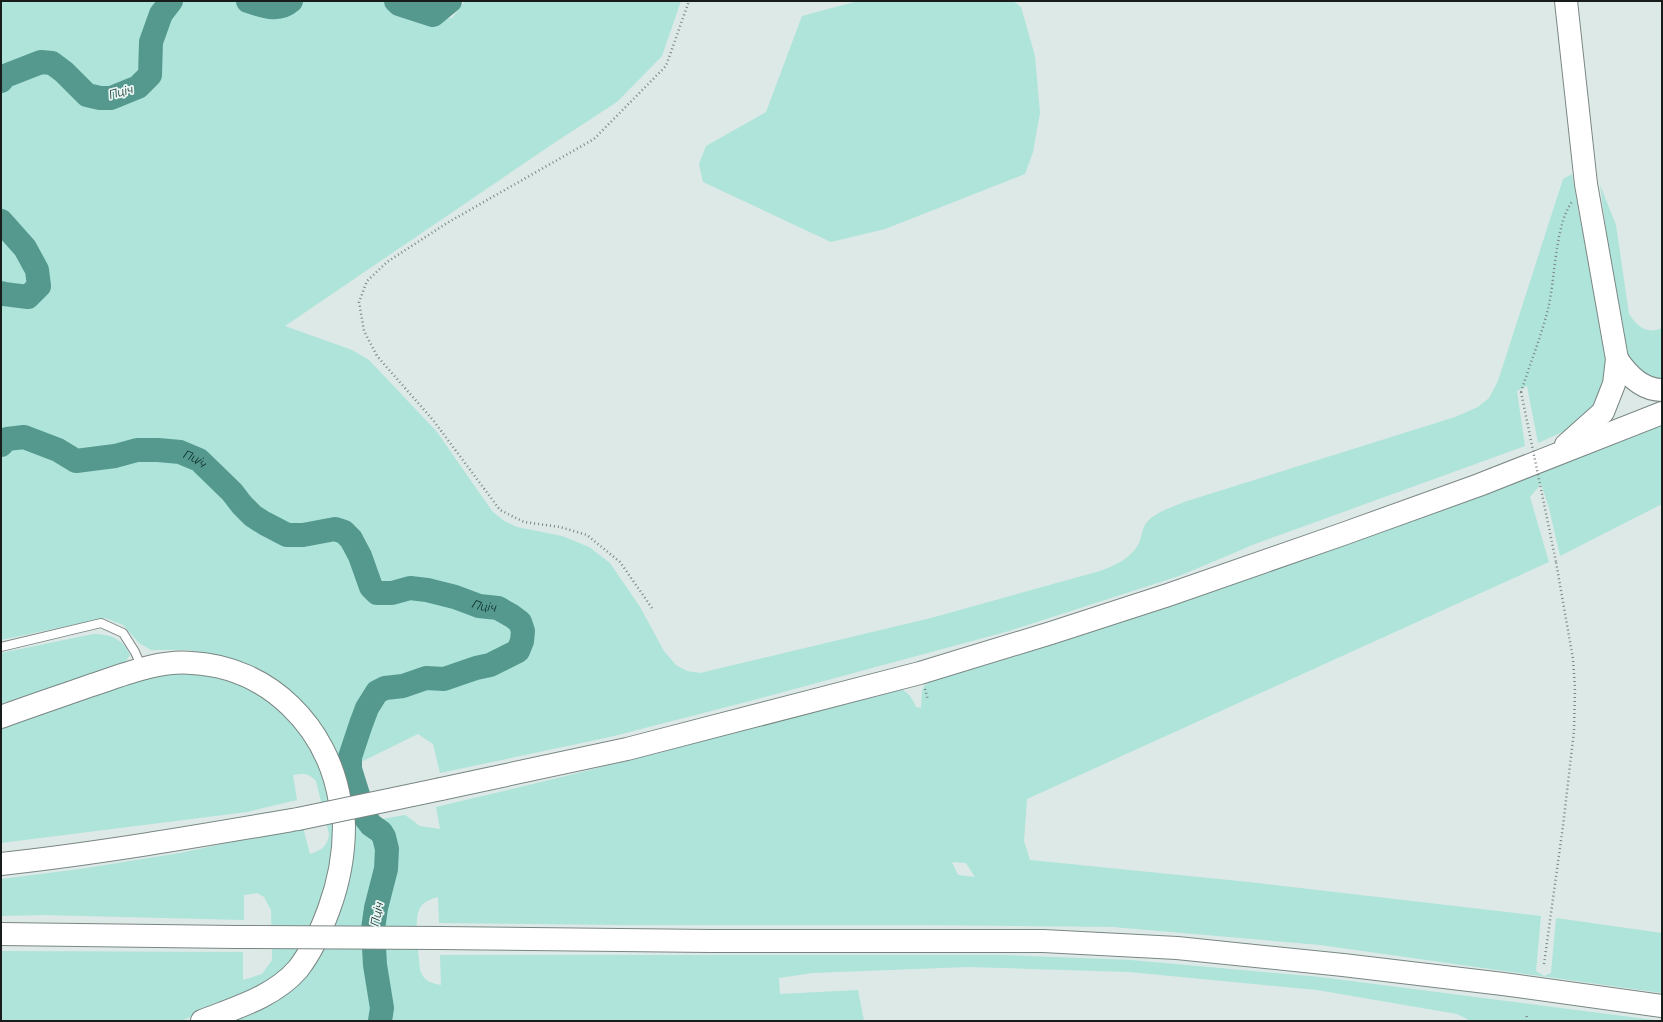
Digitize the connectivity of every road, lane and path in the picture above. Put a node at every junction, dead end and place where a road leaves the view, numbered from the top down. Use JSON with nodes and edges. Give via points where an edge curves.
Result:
{"nodes":[{"id":1,"x":689,"y":1,"type":"edge"},
{"id":2,"x":1566,"y":1,"type":"edge"},
{"id":3,"x":1586,"y":184,"type":"junction"},
{"id":4,"x":1617,"y":359,"type":"junction"},
{"id":5,"x":1662,"y":390,"type":"edge"},
{"id":6,"x":1662,"y":413,"type":"edge"},
{"id":7,"x":1552,"y":457,"type":"junction"},
{"id":8,"x":652,"y":608,"type":"dead end"},
{"id":9,"x":1,"y":647,"type":"edge"},
{"id":10,"x":143,"y":669,"type":"junction"},
{"id":11,"x":1,"y":717,"type":"edge"},
{"id":12,"x":1,"y":854,"type":"edge"},
{"id":13,"x":62,"y":857,"type":"junction"},
{"id":14,"x":1,"y":864,"type":"edge"},
{"id":15,"x":1,"y":934,"type":"edge"},
{"id":16,"x":1544,"y":964,"type":"dead end"},
{"id":17,"x":1662,"y":1006,"type":"edge"},
{"id":18,"x":1527,"y":1014,"type":"dead end"},
{"id":19,"x":202,"y":1021,"type":"edge"},
{"id":20,"x":1526,"y":1021,"type":"edge"}],
"edges":[{"from":1,"to":8,"type":"path","via":[[666,66],[594,139],[447,222],[387,262],[367,281],[360,302],[364,331],[376,356],[433,420],[500,510],[524,522],[560,527],[587,535],[620,562]]},
{"from":2,"to":3,"type":"main road"},
{"from":3,"to":4,"type":"main road"},
{"from":3,"to":16,"type":"path","bridge":true,"via":[[1569,206],[1562,229],[1548,309],[1521,392],[1556,562],[1573,659],[1575,688],[1574,731]]},
{"from":4,"to":5,"type":"main road","via":[[1625,371],[1641,384]]},
{"from":4,"to":7,"type":"main road","via":[[1614,384],[1603,412]]},
{"from":6,"to":7,"type":"main road"},
{"from":7,"to":13,"type":"main road","bridge":true,"via":[[1168,595],[920,673],[627,749],[441,790],[298,819]]},
{"from":9,"to":10,"type":"lane","via":[[101,623],[123,633]]},
{"from":10,"to":11,"type":"main road"},
{"from":10,"to":19,"type":"main road","via":[[170,663],[192,662],[242,674],[266,686],[292,706],[313,731],[330,761],[339,791],[344,824],[342,863],[323,927],[311,950],[283,983],[252,1001]]},
{"from":12,"to":13,"type":"main road"},
{"from":13,"to":14,"type":"main road"},
{"from":15,"to":17,"type":"main road","bridge":true,"via":[[710,941],[1043,941],[1177,948],[1343,965]]},
{"from":18,"to":20,"type":"path"}]}
